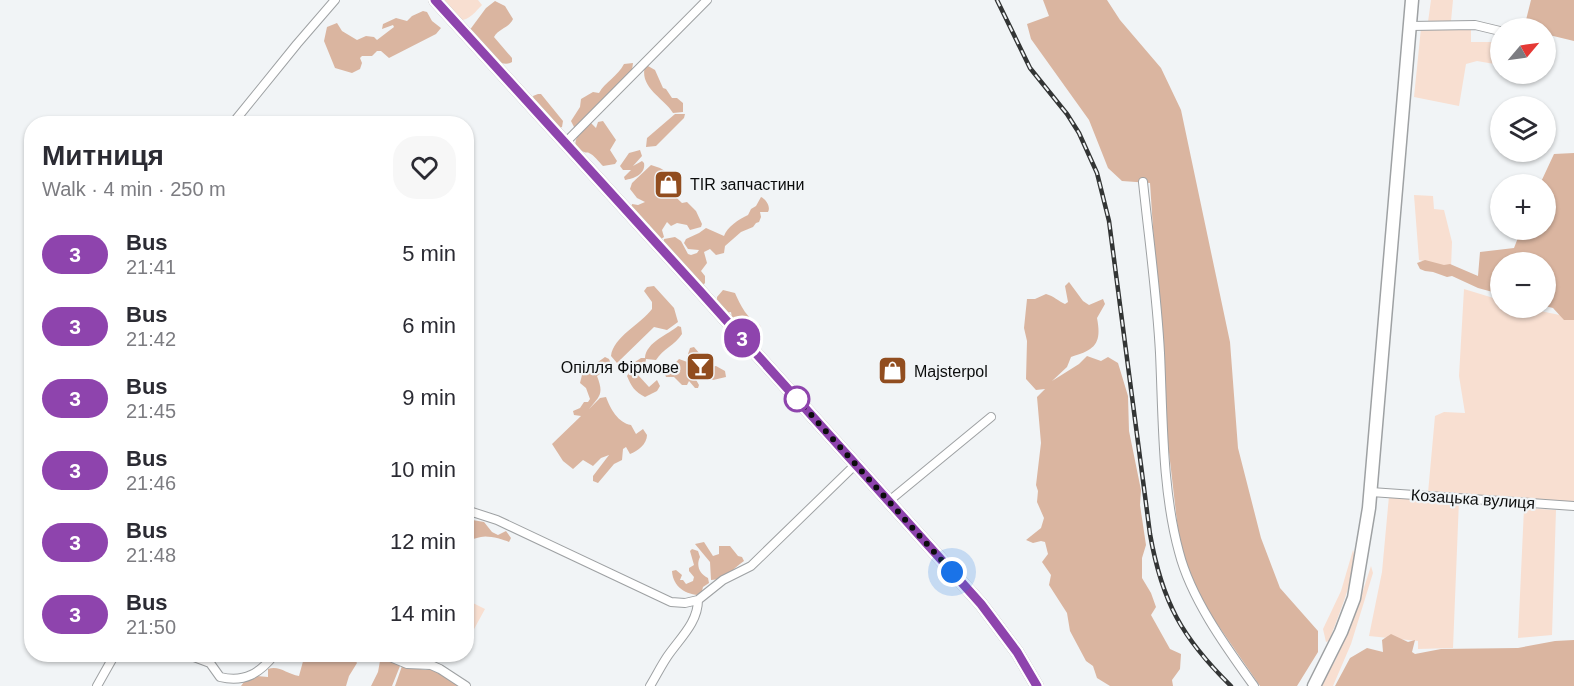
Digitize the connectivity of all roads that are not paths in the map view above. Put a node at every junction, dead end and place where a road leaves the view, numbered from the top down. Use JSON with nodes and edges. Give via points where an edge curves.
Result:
{"nodes":[{"id":1,"x":335,"y":0,"type":"edge"},
{"id":2,"x":435,"y":0,"type":"edge"},
{"id":3,"x":707,"y":0,"type":"edge"},
{"id":4,"x":1412,"y":0,"type":"edge"},
{"id":5,"x":1410,"y":26,"type":"junction"},
{"id":6,"x":1490,"y":29,"type":"edge"},
{"id":7,"x":239,"y":116,"type":"edge"},
{"id":8,"x":565,"y":143,"type":"junction"},
{"id":9,"x":1143,"y":182,"type":"dead end"},
{"id":10,"x":991,"y":417,"type":"dead end"},
{"id":11,"x":856,"y":464,"type":"junction"},
{"id":12,"x":1371,"y":492,"type":"junction"},
{"id":13,"x":889,"y":501,"type":"junction"},
{"id":14,"x":1574,"y":506,"type":"edge"},
{"id":15,"x":474,"y":513,"type":"edge"},
{"id":16,"x":698,"y":600,"type":"junction"},
{"id":17,"x":110,"y":662,"type":"edge"},
{"id":18,"x":207,"y":662,"type":"edge"},
{"id":19,"x":267,"y":662,"type":"edge"},
{"id":20,"x":402,"y":662,"type":"edge"},
{"id":21,"x":97,"y":686,"type":"edge"},
{"id":22,"x":466,"y":686,"type":"edge"},
{"id":23,"x":650,"y":686,"type":"edge"},
{"id":24,"x":1037,"y":686,"type":"edge"},
{"id":25,"x":1254,"y":686,"type":"edge"},
{"id":26,"x":1314,"y":686,"type":"edge"}],
"edges":[{"from":1,"to":7,"type":"street"},
{"from":2,"to":8,"type":"street"},
{"from":3,"to":8,"type":"street"},
{"from":4,"to":5,"type":"main road"},
{"from":5,"to":6,"type":"street"},
{"from":5,"to":12,"type":"main road"},
{"from":8,"to":11,"type":"street"},
{"from":9,"to":25,"type":"street","via":[[1158,315],[1170,506],[1179,552],[1201,606]]},
{"from":10,"to":13,"type":"street"},
{"from":11,"to":13,"type":"street"},
{"from":11,"to":16,"type":"street","via":[[751,566],[723,580]]},
{"from":12,"to":14,"type":"street","name":"Козацька вулиця"},
{"from":12,"to":26,"type":"main road","via":[[1353,598]]},
{"from":13,"to":24,"type":"street","via":[[981,604]]},
{"from":15,"to":16,"type":"street","via":[[671,602]]},
{"from":16,"to":23,"type":"street","via":[[689,628]]},
{"from":17,"to":21,"type":"street"},
{"from":18,"to":19,"type":"street","via":[[220,677],[231,680],[257,673]]},
{"from":20,"to":22,"type":"street","via":[[431,665]]}]}
